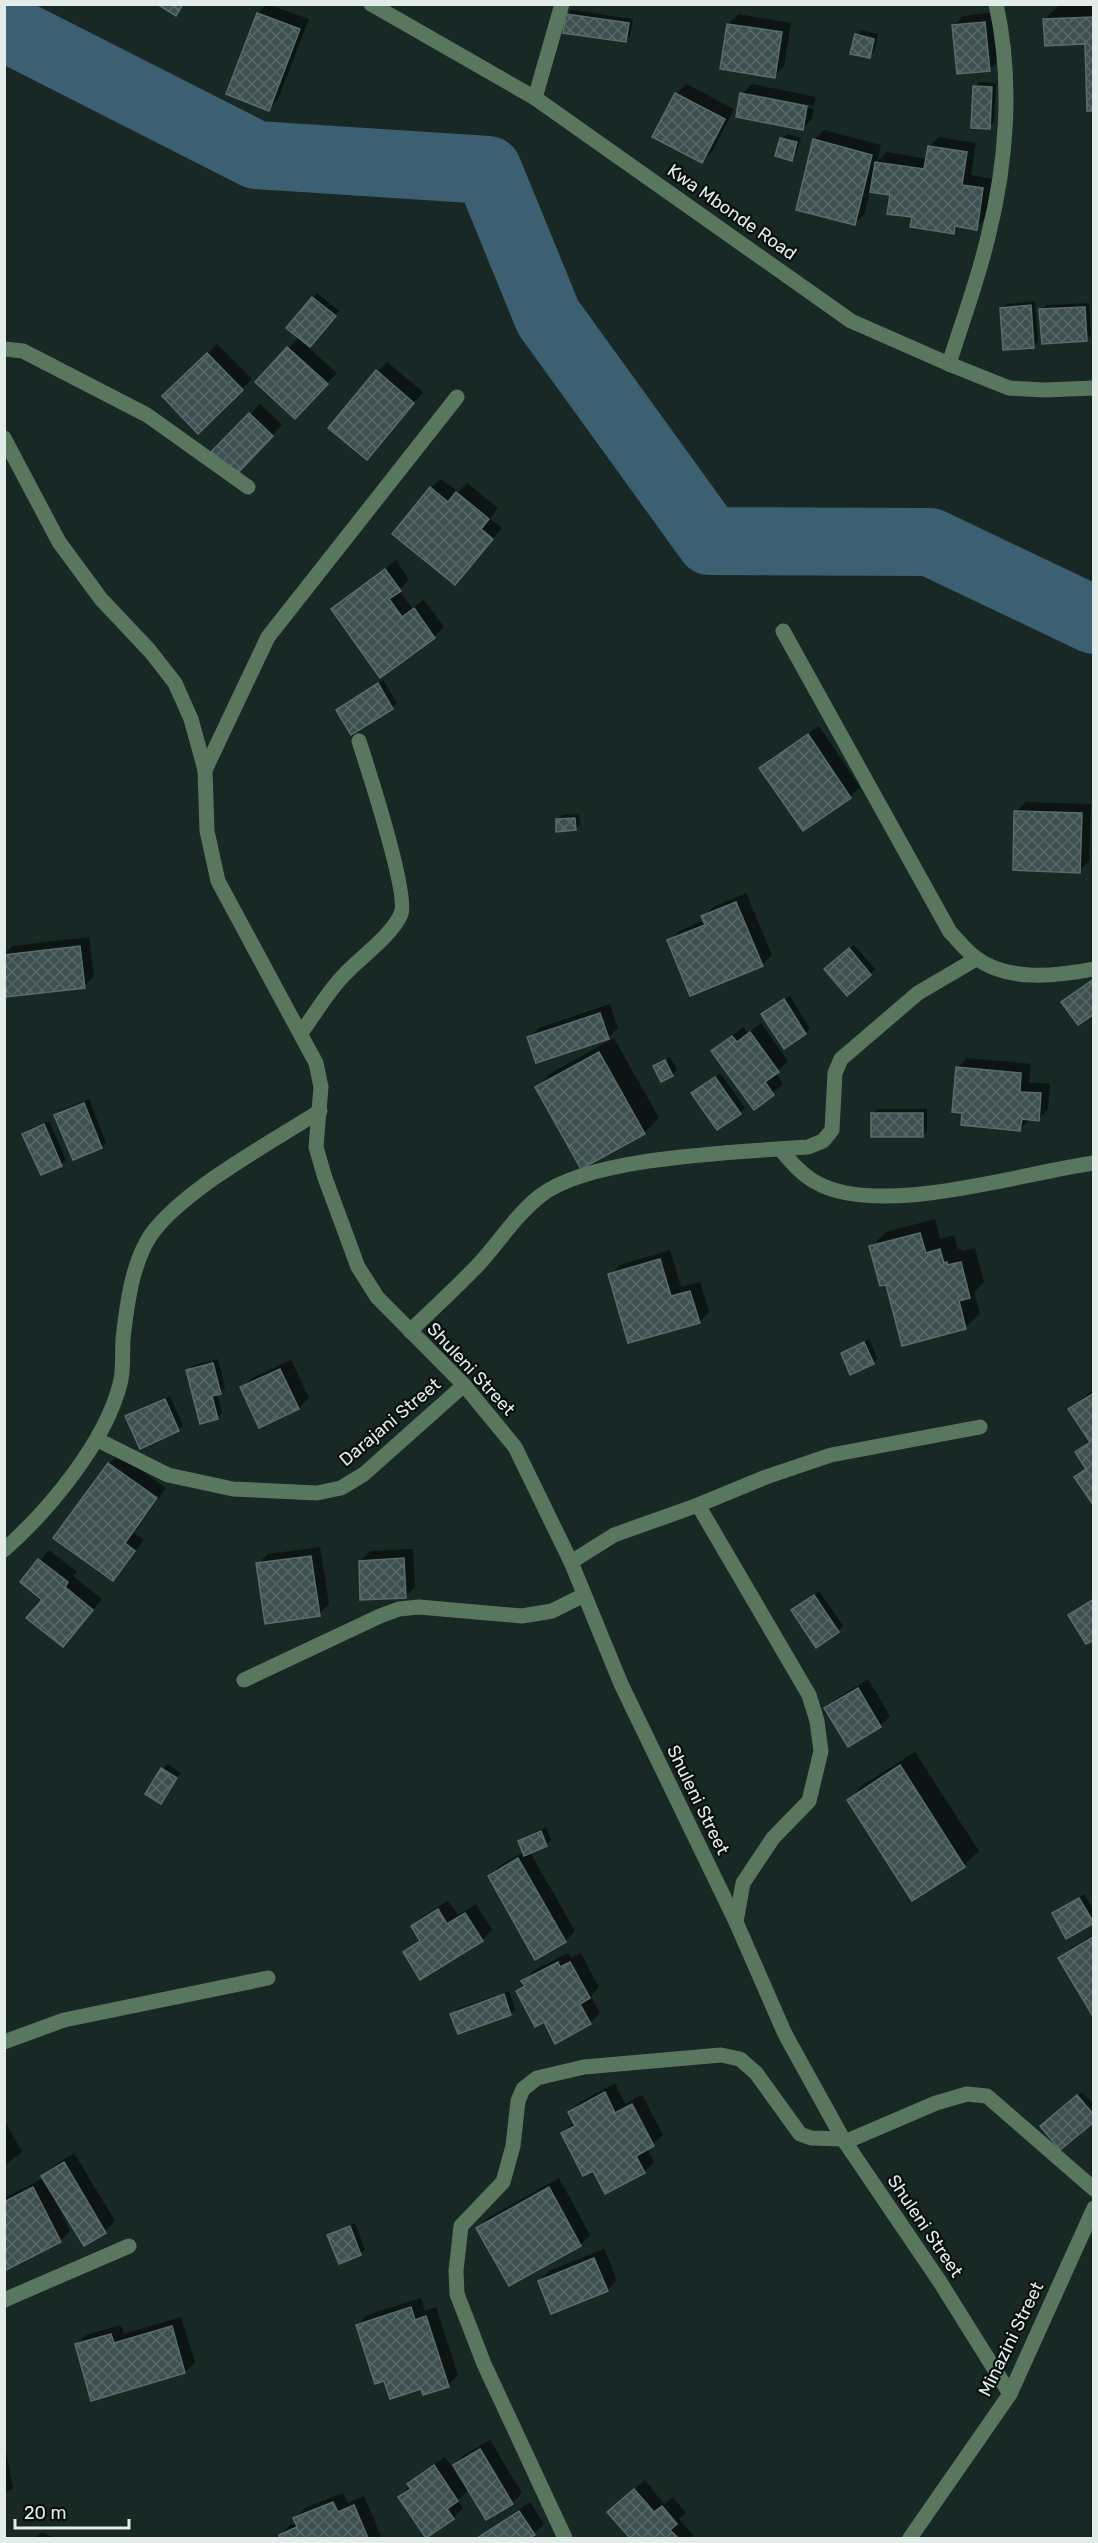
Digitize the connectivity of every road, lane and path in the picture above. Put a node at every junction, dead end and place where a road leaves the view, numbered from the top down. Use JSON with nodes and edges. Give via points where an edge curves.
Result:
{"nodes":[{"id":1,"x":371,"y":4,"type":"edge"},
{"id":2,"x":561,"y":4,"type":"edge"},
{"id":3,"x":996,"y":4,"type":"edge"},
{"id":4,"x":535,"y":98,"type":"junction"},
{"id":5,"x":4,"y":349,"type":"edge"},
{"id":6,"x":949,"y":364,"type":"junction"},
{"id":7,"x":1094,"y":388,"type":"edge"},
{"id":8,"x":457,"y":397,"type":"dead end"},
{"id":9,"x":4,"y":438,"type":"edge"},
{"id":10,"x":248,"y":487,"type":"dead end"},
{"id":11,"x":783,"y":631,"type":"dead end"},
{"id":12,"x":359,"y":741,"type":"dead end"},
{"id":13,"x":205,"y":770,"type":"junction"},
{"id":14,"x":976,"y":959,"type":"junction"},
{"id":15,"x":1094,"y":969,"type":"edge"},
{"id":16,"x":301,"y":1033,"type":"junction"},
{"id":17,"x":320,"y":1111,"type":"junction"},
{"id":18,"x":780,"y":1149,"type":"junction"},
{"id":19,"x":1094,"y":1163,"type":"edge"},
{"id":20,"x":410,"y":1331,"type":"junction"},
{"id":21,"x":464,"y":1385,"type":"junction"},
{"id":22,"x":980,"y":1427,"type":"dead end"},
{"id":23,"x":98,"y":1440,"type":"junction"},
{"id":24,"x":698,"y":1505,"type":"junction"},
{"id":25,"x":4,"y":1551,"type":"edge"},
{"id":26,"x":570,"y":1562,"type":"junction"},
{"id":27,"x":584,"y":1595,"type":"junction"},
{"id":28,"x":244,"y":1680,"type":"dead end"},
{"id":29,"x":736,"y":1922,"type":"junction"},
{"id":30,"x":268,"y":1978,"type":"dead end"},
{"id":31,"x":4,"y":2042,"type":"edge"},
{"id":32,"x":844,"y":2140,"type":"junction"},
{"id":33,"x":1094,"y":2189,"type":"edge"},
{"id":34,"x":1094,"y":2208,"type":"edge"},
{"id":35,"x":129,"y":2246,"type":"dead end"},
{"id":36,"x":4,"y":2300,"type":"edge"},
{"id":37,"x":1010,"y":2394,"type":"junction"},
{"id":38,"x":565,"y":2538,"type":"edge"},
{"id":39,"x":911,"y":2538,"type":"edge"}],
"edges":[{"from":1,"to":4,"type":"street","name":"Kwa Mbonde Road"},
{"from":2,"to":4,"type":"street"},
{"from":3,"to":6,"type":"street","via":[[1002,33],[1006,137],[988,237]]},
{"from":4,"to":6,"type":"street","name":"Kwa Mbonde Road","via":[[851,321]]},
{"from":5,"to":10,"type":"street","via":[[23,351],[147,414]]},
{"from":6,"to":7,"type":"street","name":"Kwa Mbonde Road","via":[[1009,388]]},
{"from":8,"to":13,"type":"street","via":[[268,637]]},
{"from":9,"to":13,"type":"street","via":[[59,542],[101,599],[175,683],[191,719]]},
{"from":11,"to":14,"type":"street","via":[[950,932]]},
{"from":12,"to":16,"type":"street","via":[[403,898],[402,912],[394,926],[343,976]]},
{"from":13,"to":16,"type":"street","name":"Shuleni Street","via":[[207,831],[218,880]]},
{"from":14,"to":15,"type":"street","via":[[1005,974],[1067,974]]},
{"from":14,"to":18,"type":"street","via":[[918,993],[841,1059],[836,1073],[832,1130],[823,1141],[808,1147]]},
{"from":16,"to":17,"type":"street","name":"Shuleni Street","via":[[316,1063]]},
{"from":17,"to":20,"type":"street","name":"Shuleni Street","via":[[316,1147],[358,1267],[376,1297]]},
{"from":17,"to":23,"type":"street","via":[[199,1189],[156,1228],[135,1268],[121,1383]]},
{"from":18,"to":19,"type":"street","via":[[796,1168],[818,1184],[848,1194],[885,1197],[1000,1182]]},
{"from":18,"to":20,"type":"street","via":[[617,1167],[565,1182],[541,1195],[522,1213],[479,1264]]},
{"from":20,"to":21,"type":"street","name":"Shuleni Street"},
{"from":21,"to":23,"type":"street","name":"Darajani Street","via":[[364,1474],[340,1488],[317,1492],[233,1489],[168,1475]]},
{"from":21,"to":26,"type":"street","name":"Shuleni Street","via":[[515,1447]]},
{"from":22,"to":24,"type":"street","via":[[831,1455]]},
{"from":23,"to":25,"type":"street","via":[[27,1530]]},
{"from":24,"to":26,"type":"street","via":[[614,1535]]},
{"from":24,"to":29,"type":"street","via":[[809,1695],[821,1751],[809,1801],[773,1838],[743,1883]]},
{"from":26,"to":27,"type":"street","name":"Shuleni Street"},
{"from":27,"to":28,"type":"street","via":[[552,1611],[522,1616],[419,1607],[399,1609]]},
{"from":27,"to":29,"type":"street","name":"Shuleni Street","via":[[621,1684]]},
{"from":29,"to":32,"type":"street","name":"Shuleni Street","via":[[786,2034]]},
{"from":30,"to":31,"type":"street","via":[[64,2020]]},
{"from":32,"to":33,"type":"street","via":[[936,2103],[967,2094],[987,2096]]},
{"from":32,"to":37,"type":"street","name":"Shuleni Street"},
{"from":32,"to":38,"type":"street","via":[[800,2134],[756,2073],[740,2060],[721,2055],[584,2067],[537,2078],[523,2089],[503,2182],[461,2226],[456,2271],[458,2294],[484,2364]]},
{"from":34,"to":37,"type":"street","name":"Minazini Street"},
{"from":35,"to":36,"type":"street"},
{"from":37,"to":39,"type":"street","name":"Minazini Street"}]}
